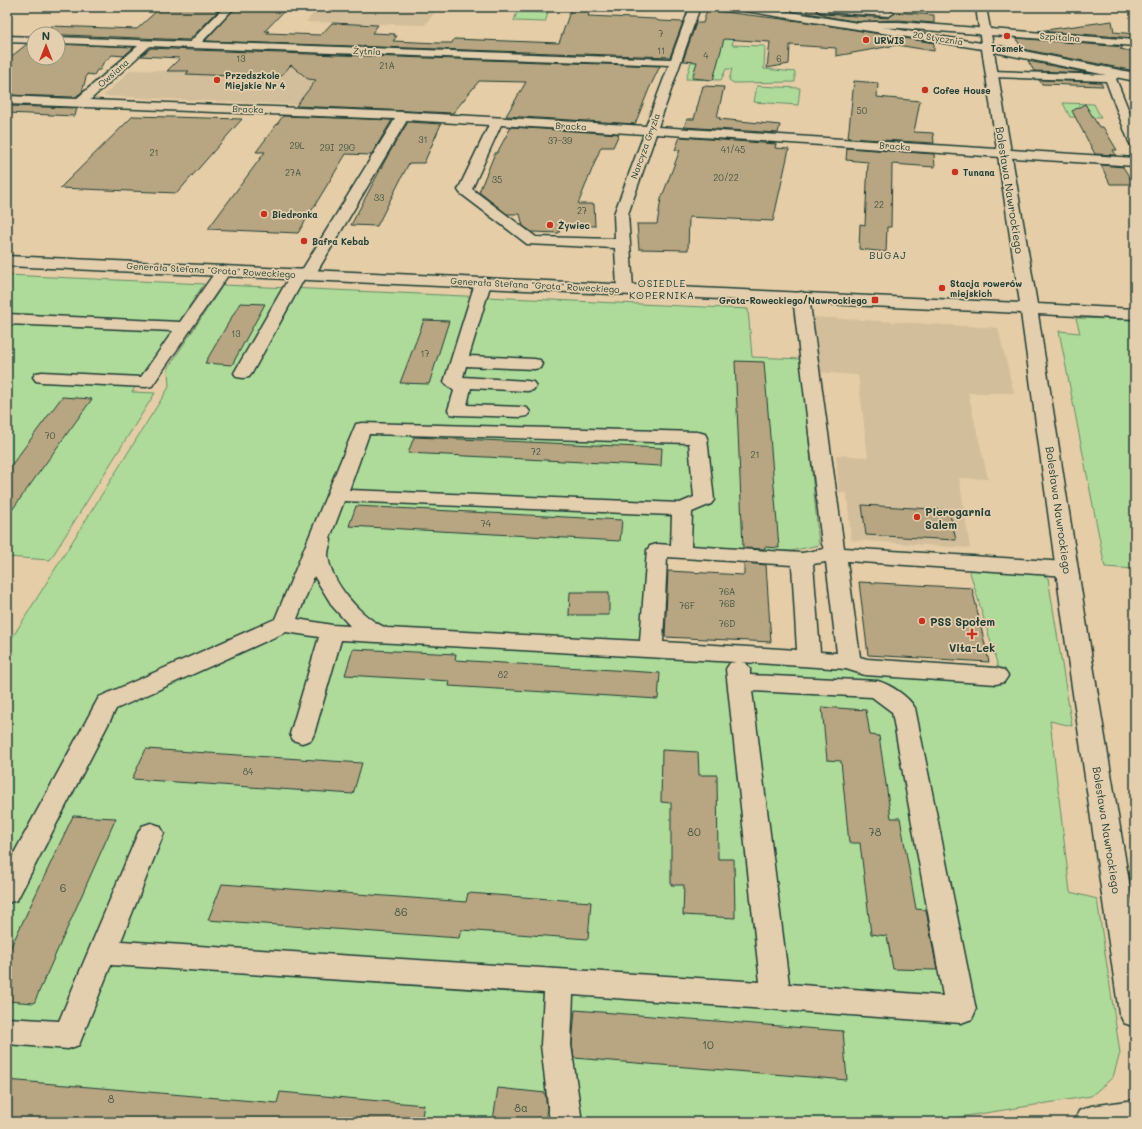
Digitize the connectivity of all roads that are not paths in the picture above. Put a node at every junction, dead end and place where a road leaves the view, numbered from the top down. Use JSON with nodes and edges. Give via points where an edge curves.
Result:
{"nodes":[{"id":1,"x":230,"y":7,"type":"edge"},
{"id":2,"x":695,"y":7,"type":"edge"},
{"id":3,"x":739,"y":7,"type":"edge"},
{"id":4,"x":981,"y":7,"type":"edge"},
{"id":5,"x":821,"y":10,"type":"edge"},
{"id":6,"x":900,"y":13,"type":"dead end"},
{"id":7,"x":863,"y":26,"type":"junction"},
{"id":8,"x":985,"y":31,"type":"junction"},
{"id":9,"x":7,"y":39,"type":"edge"},
{"id":10,"x":26,"y":40,"type":"edge"},
{"id":11,"x":66,"y":40,"type":"edge"},
{"id":12,"x":1135,"y":43,"type":"edge"},
{"id":13,"x":148,"y":44,"type":"junction"},
{"id":14,"x":193,"y":45,"type":"junction"},
{"id":15,"x":987,"y":46,"type":"junction"},
{"id":16,"x":676,"y":62,"type":"junction"},
{"id":17,"x":992,"y":74,"type":"junction"},
{"id":18,"x":1114,"y":76,"type":"junction"},
{"id":19,"x":1135,"y":76,"type":"edge"},
{"id":20,"x":7,"y":100,"type":"edge"},
{"id":21,"x":79,"y":103,"type":"junction"},
{"id":22,"x":403,"y":116,"type":"junction"},
{"id":23,"x":496,"y":122,"type":"junction"},
{"id":24,"x":650,"y":131,"type":"junction"},
{"id":25,"x":1135,"y":142,"type":"edge"},
{"id":26,"x":1004,"y":154,"type":"junction"},
{"id":27,"x":1135,"y":162,"type":"edge"},
{"id":28,"x":623,"y":244,"type":"junction"},
{"id":29,"x":7,"y":261,"type":"edge"},
{"id":30,"x":223,"y":271,"type":"junction"},
{"id":31,"x":303,"y":274,"type":"junction"},
{"id":32,"x":483,"y":283,"type":"junction"},
{"id":33,"x":625,"y":289,"type":"junction"},
{"id":34,"x":801,"y":297,"type":"junction"},
{"id":35,"x":1029,"y":308,"type":"junction"},
{"id":36,"x":1135,"y":314,"type":"edge"},
{"id":37,"x":7,"y":319,"type":"edge"},
{"id":38,"x":183,"y":327,"type":"junction"},
{"id":39,"x":460,"y":361,"type":"junction"},
{"id":40,"x":534,"y":364,"type":"dead end"},
{"id":41,"x":243,"y":373,"type":"dead end"},
{"id":42,"x":42,"y":377,"type":"dead end"},
{"id":43,"x":453,"y":382,"type":"junction"},
{"id":44,"x":527,"y":386,"type":"dead end"},
{"id":45,"x":521,"y":412,"type":"dead end"},
{"id":46,"x":337,"y":495,"type":"junction"},
{"id":47,"x":682,"y":509,"type":"junction"},
{"id":48,"x":323,"y":530,"type":"junction"},
{"id":49,"x":681,"y":552,"type":"junction"},
{"id":50,"x":836,"y":554,"type":"junction"},
{"id":51,"x":802,"y":559,"type":"junction"},
{"id":52,"x":1068,"y":569,"type":"junction"},
{"id":53,"x":284,"y":624,"type":"junction"},
{"id":54,"x":332,"y":632,"type":"junction"},
{"id":55,"x":397,"y":635,"type":"junction"},
{"id":56,"x":651,"y":649,"type":"junction"},
{"id":57,"x":736,"y":655,"type":"junction"},
{"id":58,"x":809,"y":658,"type":"junction"},
{"id":59,"x":849,"y":661,"type":"junction"},
{"id":60,"x":996,"y":676,"type":"dead end"},
{"id":61,"x":740,"y":682,"type":"junction"},
{"id":62,"x":302,"y":734,"type":"dead end"},
{"id":63,"x":151,"y":833,"type":"dead end"},
{"id":64,"x":7,"y":892,"type":"edge"},
{"id":65,"x":102,"y":952,"type":"junction"},
{"id":66,"x":559,"y":983,"type":"junction"},
{"id":67,"x":776,"y":996,"type":"junction"},
{"id":68,"x":1135,"y":1013,"type":"edge"},
{"id":69,"x":7,"y":1031,"type":"edge"},
{"id":70,"x":1135,"y":1116,"type":"edge"},
{"id":71,"x":566,"y":1122,"type":"edge"},
{"id":72,"x":1091,"y":1122,"type":"edge"}],
"edges":[{"from":1,"to":14,"type":"street"},
{"from":2,"to":16,"type":"street","name":"Narcyza Gryzla"},
{"from":3,"to":5,"type":"street","name":"20 Stycznia"},
{"from":4,"to":8,"type":"street","name":"Bolesława Nawrockiego"},
{"from":5,"to":6,"type":"street"},
{"from":5,"to":7,"type":"street","name":"20 Stycznia"},
{"from":7,"to":8,"type":"street","name":"Szpitalna","via":[[898,24]]},
{"from":7,"to":15,"type":"street","name":"20 Stycznia"},
{"from":8,"to":12,"type":"street","name":"Szpitalna"},
{"from":8,"to":15,"type":"street","name":"Bolesława Nawrockiego"},
{"from":9,"to":10,"type":"street"},
{"from":11,"to":13,"type":"street","name":"Żytnia"},
{"from":13,"to":14,"type":"street","name":"Żytnia"},
{"from":13,"to":21,"type":"street","name":"Owsiana"},
{"from":14,"to":16,"type":"street","name":"Żytnia"},
{"from":15,"to":17,"type":"street","name":"Bolesława Nawrockiego"},
{"from":15,"to":18,"type":"street","name":"20 Stycznia"},
{"from":16,"to":24,"type":"street","name":"Narcyza Gryzla"},
{"from":17,"to":18,"type":"street"},
{"from":17,"to":26,"type":"street","name":"Bolesława Nawrockiego"},
{"from":18,"to":19,"type":"street","name":"20 Stycznia"},
{"from":18,"to":25,"type":"street"},
{"from":20,"to":21,"type":"street","name":"Bracka"},
{"from":21,"to":22,"type":"street","name":"Bracka"},
{"from":22,"to":23,"type":"street","name":"Bracka"},
{"from":22,"to":31,"type":"street"},
{"from":23,"to":24,"type":"street","name":"Bracka"},
{"from":23,"to":28,"type":"street","via":[[465,190],[532,241]]},
{"from":24,"to":26,"type":"street","name":"Bracka"},
{"from":24,"to":28,"type":"street","name":"Narcyza Gryzla","via":[[621,214]]},
{"from":26,"to":27,"type":"street","name":"Bracka"},
{"from":26,"to":35,"type":"street","name":"Bolesława Nawrockiego"},
{"from":28,"to":33,"type":"street","name":"Narcyza Gryzla"},
{"from":29,"to":30,"type":"street","name":"Generała Stefana \"Grota\" Roweckiego"},
{"from":30,"to":31,"type":"street","name":"Generała Stefana \"Grota\" Roweckiego"},
{"from":30,"to":38,"type":"street"},
{"from":31,"to":32,"type":"street","name":"Generała Stefana \"Grota\" Roweckiego"},
{"from":31,"to":41,"type":"street"},
{"from":32,"to":33,"type":"street","name":"Generała Stefana \"Grota\" Roweckiego"},
{"from":32,"to":39,"type":"street"},
{"from":33,"to":34,"type":"street","name":"Generała Stefana \"Grota\" Roweckiego"},
{"from":34,"to":35,"type":"street","name":"Generała Stefana \"Grota\" Roweckiego"},
{"from":34,"to":50,"type":"street","via":[[832,544]]},
{"from":35,"to":36,"type":"street","name":"Generała Stefana \"Grota\" Roweckiego"},
{"from":35,"to":52,"type":"street","name":"Bolesława Nawrockiego"},
{"from":37,"to":38,"type":"street"},
{"from":38,"to":42,"type":"street","via":[[146,382]]},
{"from":39,"to":40,"type":"street"},
{"from":39,"to":43,"type":"street"},
{"from":43,"to":44,"type":"street"},
{"from":43,"to":45,"type":"street","via":[[463,389],[457,410]]},
{"from":46,"to":47,"type":"street"},
{"from":46,"to":47,"type":"street","via":[[362,428],[698,438],[704,500]]},
{"from":46,"to":48,"type":"street"},
{"from":47,"to":49,"type":"street"},
{"from":48,"to":53,"type":"street"},
{"from":48,"to":55,"type":"street","via":[[318,555],[327,581],[351,615],[373,632]]},
{"from":49,"to":51,"type":"street"},
{"from":49,"to":56,"type":"street","via":[[657,550]]},
{"from":50,"to":51,"type":"street"},
{"from":50,"to":52,"type":"street"},
{"from":50,"to":59,"type":"street"},
{"from":51,"to":58,"type":"street"},
{"from":52,"to":68,"type":"street","name":"Bolesława Nawrockiego"},
{"from":53,"to":54,"type":"street"},
{"from":53,"to":64,"type":"street","via":[[107,703]]},
{"from":54,"to":55,"type":"street"},
{"from":54,"to":62,"type":"street"},
{"from":55,"to":56,"type":"street"},
{"from":56,"to":57,"type":"street"},
{"from":57,"to":58,"type":"street"},
{"from":57,"to":61,"type":"street"},
{"from":58,"to":59,"type":"street"},
{"from":59,"to":60,"type":"street","via":[[865,667]]},
{"from":61,"to":67,"type":"street"},
{"from":61,"to":67,"type":"street","via":[[878,690],[904,708],[961,1010]]},
{"from":63,"to":65,"type":"street"},
{"from":65,"to":66,"type":"street"},
{"from":65,"to":69,"type":"street","via":[[68,1035]]},
{"from":66,"to":67,"type":"street"},
{"from":66,"to":71,"type":"street","via":[[556,1045]]},
{"from":70,"to":72,"type":"street"}]}
